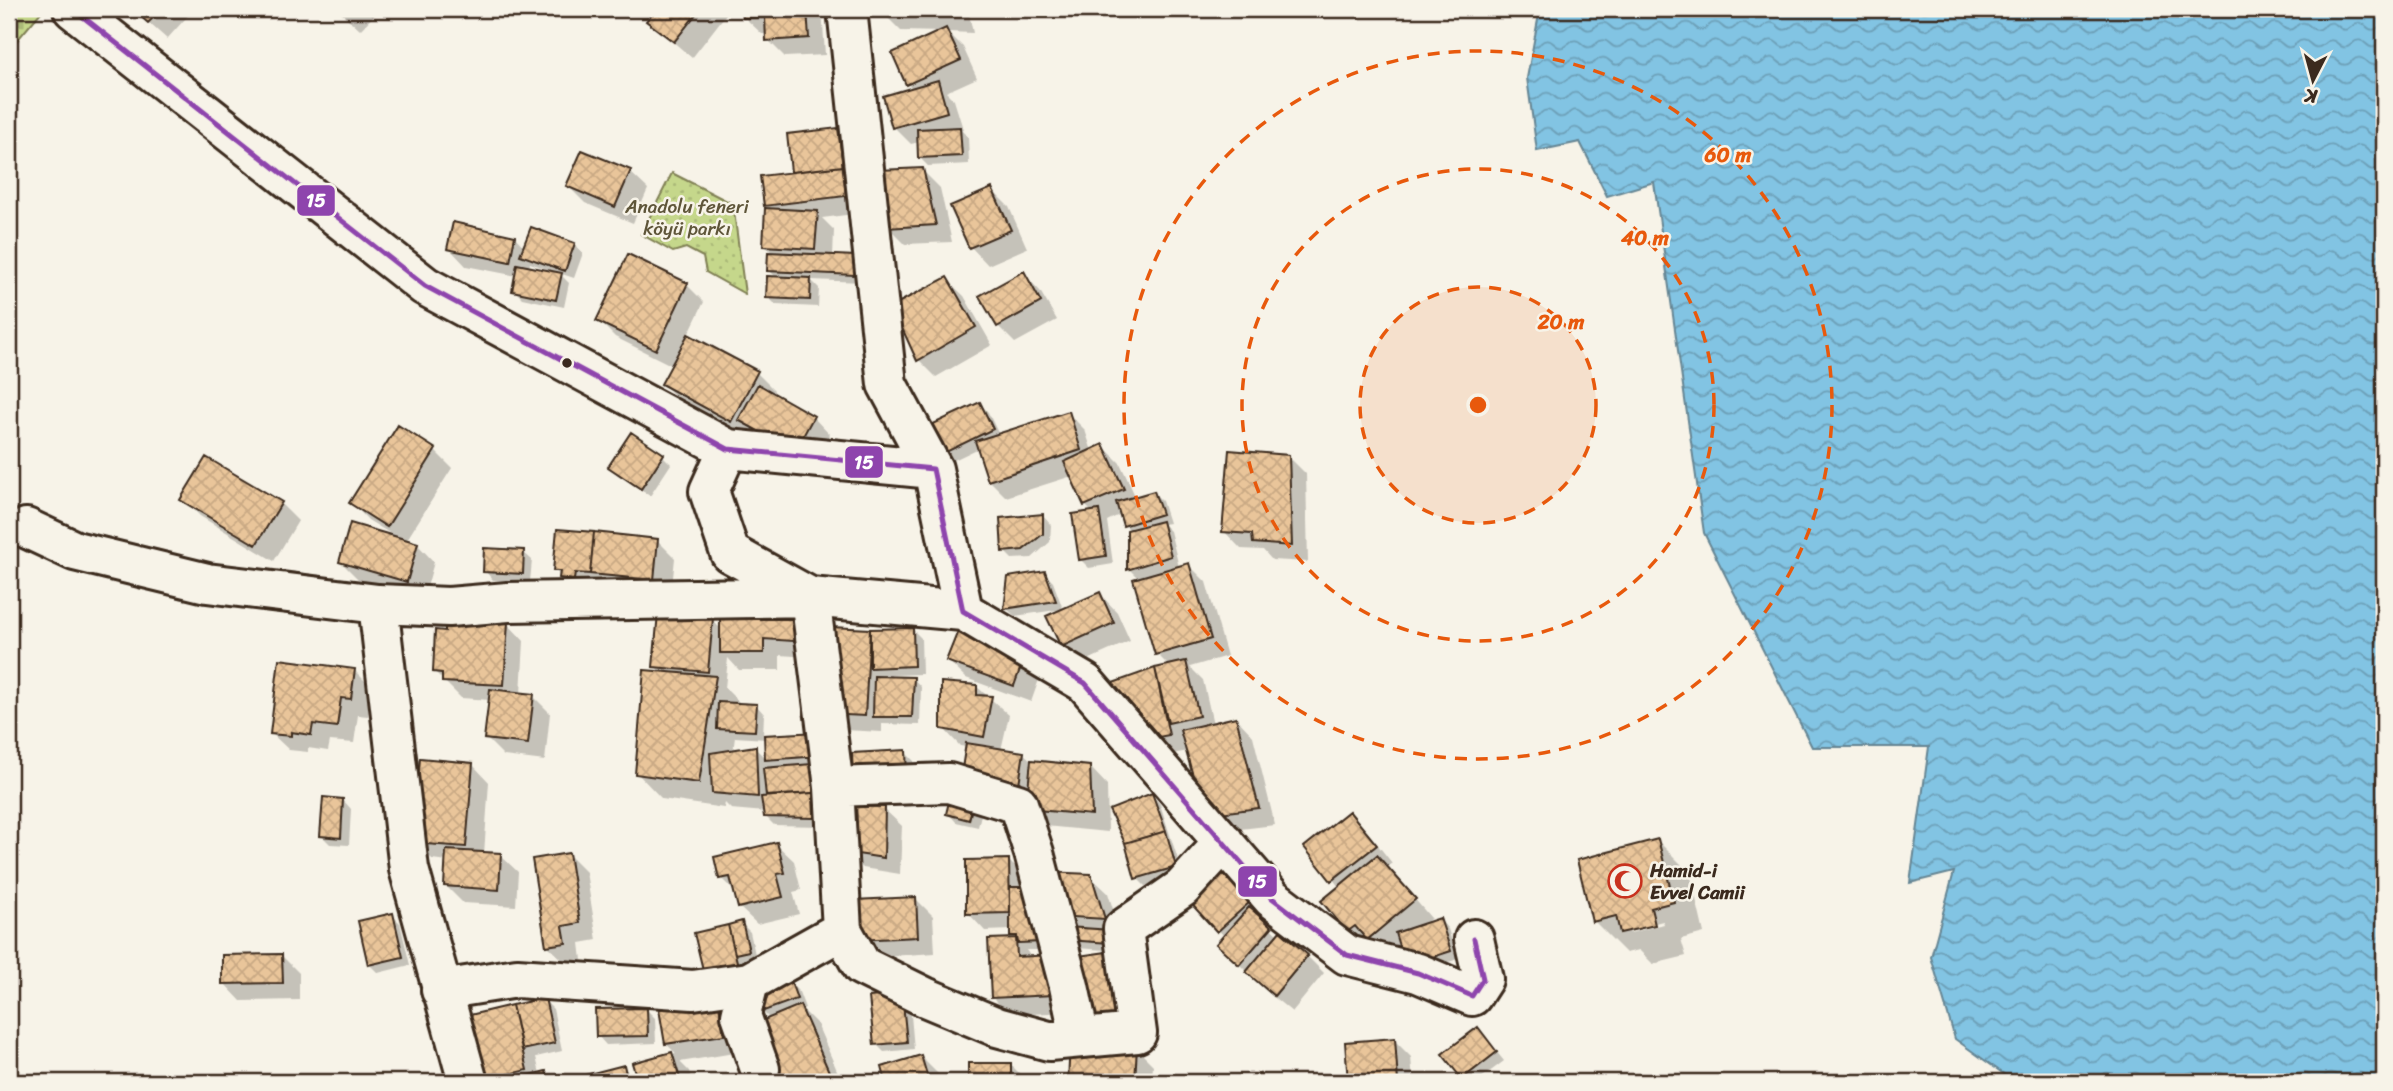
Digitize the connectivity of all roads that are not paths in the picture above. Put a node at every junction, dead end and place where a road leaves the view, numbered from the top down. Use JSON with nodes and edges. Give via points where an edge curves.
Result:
{"nodes":[{"id":1,"x":73,"y":9,"type":"edge"},
{"id":2,"x":847,"y":9,"type":"edge"},
{"id":3,"x":728,"y":449,"type":"junction"},
{"id":4,"x":933,"y":469,"type":"junction"},
{"id":5,"x":26,"y":528,"type":"dead end"},
{"id":6,"x":810,"y":597,"type":"junction"},
{"id":7,"x":378,"y":604,"type":"junction"},
{"id":8,"x":963,"y":611,"type":"junction"},
{"id":9,"x":834,"y":787,"type":"junction"},
{"id":10,"x":1224,"y":842,"type":"junction"},
{"id":11,"x":842,"y":930,"type":"junction"},
{"id":12,"x":1474,"y":939,"type":"dead end"},
{"id":13,"x":749,"y":982,"type":"junction"},
{"id":14,"x":441,"y":990,"type":"junction"},
{"id":15,"x":1080,"y":1038,"type":"junction"},
{"id":16,"x":760,"y":1069,"type":"dead end"},
{"id":17,"x":468,"y":1082,"type":"edge"}],
"edges":[{"from":1,"to":3,"type":"street","via":[[425,286]]},
{"from":2,"to":4,"type":"street","via":[[887,384]]},
{"from":3,"to":4,"type":"street"},
{"from":3,"to":6,"type":"street","via":[[709,491],[730,553]]},
{"from":4,"to":8,"type":"street"},
{"from":5,"to":7,"type":"street","via":[[75,551],[207,583]]},
{"from":6,"to":7,"type":"street","via":[[449,607]]},
{"from":6,"to":8,"type":"street"},
{"from":6,"to":9,"type":"street"},
{"from":7,"to":14,"type":"street","via":[[409,869]]},
{"from":8,"to":10,"type":"street","via":[[1085,683]]},
{"from":9,"to":11,"type":"street"},
{"from":9,"to":15,"type":"street","via":[[949,783],[1018,804]]},
{"from":10,"to":12,"type":"street","via":[[1272,898],[1347,955],[1418,974],[1472,996],[1483,979]]},
{"from":10,"to":15,"type":"street","via":[[1182,888],[1123,929],[1137,1033]]},
{"from":11,"to":13,"type":"street"},
{"from":11,"to":15,"type":"street","via":[[862,966],[925,997],[997,1027],[1049,1041]]},
{"from":13,"to":14,"type":"street","via":[[693,990],[517,978]]},
{"from":13,"to":16,"type":"street","via":[[741,1015]]},
{"from":14,"to":17,"type":"street"}]}
